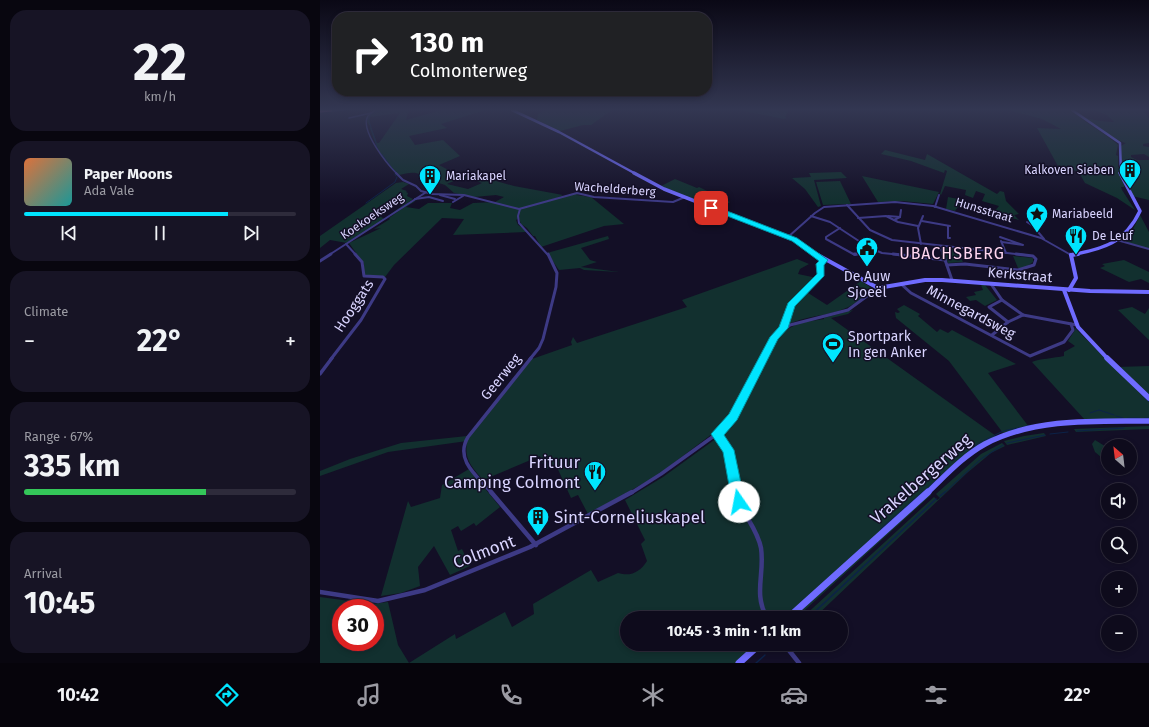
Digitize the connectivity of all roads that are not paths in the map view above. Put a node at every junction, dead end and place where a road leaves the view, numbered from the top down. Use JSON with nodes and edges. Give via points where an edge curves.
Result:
{"nodes":[{"id":1,"x":373,"y":141,"type":"edge"},
{"id":2,"x":576,"y":141,"type":"edge"},
{"id":3,"x":1116,"y":141,"type":"edge"},
{"id":4,"x":431,"y":189,"type":"dead end"},
{"id":5,"x":424,"y":192,"type":"junction"},
{"id":6,"x":436,"y":194,"type":"junction"},
{"id":7,"x":465,"y":195,"type":"junction"},
{"id":8,"x":939,"y":195,"type":"dead end"},
{"id":9,"x":431,"y":197,"type":"junction"},
{"id":10,"x":685,"y":198,"type":"junction"},
{"id":11,"x":414,"y":199,"type":"junction"},
{"id":12,"x":443,"y":201,"type":"dead end"},
{"id":13,"x":847,"y":205,"type":"junction"},
{"id":14,"x":935,"y":207,"type":"junction"},
{"id":15,"x":520,"y":209,"type":"junction"},
{"id":16,"x":901,"y":210,"type":"dead end"},
{"id":17,"x":811,"y":216,"type":"junction"},
{"id":18,"x":887,"y":216,"type":"junction"},
{"id":19,"x":923,"y":216,"type":"dead end"},
{"id":20,"x":858,"y":218,"type":"junction"},
{"id":21,"x":900,"y":218,"type":"junction"},
{"id":22,"x":894,"y":220,"type":"junction"},
{"id":23,"x":922,"y":221,"type":"junction"},
{"id":24,"x":1027,"y":222,"type":"dead end"},
{"id":25,"x":900,"y":223,"type":"junction"},
{"id":26,"x":918,"y":226,"type":"junction"},
{"id":27,"x":840,"y":228,"type":"junction"},
{"id":28,"x":899,"y":228,"type":"dead end"},
{"id":29,"x":788,"y":237,"type":"junction"},
{"id":30,"x":950,"y":238,"type":"dead end"},
{"id":31,"x":1044,"y":239,"type":"junction"},
{"id":32,"x":1117,"y":240,"type":"junction"},
{"id":33,"x":1002,"y":242,"type":"junction"},
{"id":34,"x":346,"y":244,"type":"junction"},
{"id":35,"x":921,"y":244,"type":"junction"},
{"id":36,"x":940,"y":246,"type":"junction"},
{"id":37,"x":871,"y":249,"type":"junction"},
{"id":38,"x":1149,"y":249,"type":"edge"},
{"id":39,"x":1006,"y":253,"type":"junction"},
{"id":40,"x":1071,"y":255,"type":"junction"},
{"id":41,"x":824,"y":260,"type":"junction"},
{"id":42,"x":945,"y":260,"type":"junction"},
{"id":43,"x":320,"y":261,"type":"edge"},
{"id":44,"x":947,"y":265,"type":"junction"},
{"id":45,"x":952,"y":280,"type":"junction"},
{"id":46,"x":901,"y":284,"type":"junction"},
{"id":47,"x":991,"y":284,"type":"junction"},
{"id":48,"x":878,"y":288,"type":"junction"},
{"id":49,"x":1066,"y":290,"type":"junction"},
{"id":50,"x":1149,"y":292,"type":"edge"},
{"id":51,"x":1002,"y":300,"type":"junction"},
{"id":52,"x":1022,"y":315,"type":"junction"},
{"id":53,"x":1008,"y":322,"type":"junction"},
{"id":54,"x":1071,"y":324,"type":"junction"},
{"id":55,"x":1077,"y":325,"type":"junction"},
{"id":56,"x":783,"y":328,"type":"junction"},
{"id":57,"x":992,"y":335,"type":"junction"},
{"id":58,"x":320,"y":374,"type":"edge"},
{"id":59,"x":1149,"y":398,"type":"edge"},
{"id":60,"x":1149,"y":421,"type":"edge"},
{"id":61,"x":717,"y":434,"type":"junction"},
{"id":62,"x":536,"y":545,"type":"junction"},
{"id":63,"x":320,"y":592,"type":"edge"},
{"id":64,"x":764,"y":611,"type":"edge"},
{"id":65,"x":796,"y":611,"type":"edge"},
{"id":66,"x":752,"y":651,"type":"edge"},
{"id":67,"x":790,"y":651,"type":"edge"},
{"id":68,"x":739,"y":663,"type":"edge"},
{"id":69,"x":799,"y":663,"type":"edge"}],
"edges":[{"from":1,"to":5,"type":"street","via":[[376,150],[404,181]]},
{"from":2,"to":10,"type":"street"},
{"from":3,"to":32,"type":"street","via":[[1120,144],[1121,177],[1140,211],[1132,229]]},
{"from":4,"to":5,"type":"street","name":"Koekoeksweg"},
{"from":5,"to":6,"type":"street"},
{"from":5,"to":11,"type":"street","name":"Koekoeksweg"},
{"from":6,"to":7,"type":"street"},
{"from":6,"to":7,"type":"street","via":[[454,200]]},
{"from":6,"to":9,"type":"street"},
{"from":7,"to":15,"type":"street"},
{"from":8,"to":14,"type":"street"},
{"from":9,"to":11,"type":"street"},
{"from":9,"to":12,"type":"street"},
{"from":10,"to":15,"type":"street","name":"Wachelderberg","via":[[673,202],[595,197],[576,193]]},
{"from":10,"to":29,"type":"street"},
{"from":11,"to":34,"type":"street","name":"Koekoeksweg"},
{"from":13,"to":14,"type":"street","name":"Hunsstraat","via":[[898,202]]},
{"from":13,"to":17,"type":"street","name":"Hunsstraat","via":[[824,207]]},
{"from":13,"to":20,"type":"street"},
{"from":14,"to":31,"type":"street","name":"Hunsstraat"},
{"from":15,"to":62,"type":"street","name":"Geerweg","via":[[519,223],[552,260],[557,273],[546,326],[539,348],[468,436],[462,454]]},
{"from":16,"to":21,"type":"street"},
{"from":17,"to":27,"type":"street","via":[[829,221]]},
{"from":17,"to":29,"type":"street","name":"Hunsstraat"},
{"from":18,"to":20,"type":"street"},
{"from":18,"to":21,"type":"street"},
{"from":18,"to":22,"type":"street"},
{"from":19,"to":23,"type":"street"},
{"from":20,"to":35,"type":"street","via":[[866,228],[879,235]]},
{"from":21,"to":22,"type":"street"},
{"from":22,"to":25,"type":"street"},
{"from":23,"to":26,"type":"street"},
{"from":23,"to":30,"type":"street","via":[[949,226]]},
{"from":24,"to":31,"type":"street"},
{"from":25,"to":26,"type":"street"},
{"from":25,"to":28,"type":"street"},
{"from":26,"to":35,"type":"street"},
{"from":27,"to":37,"type":"street"},
{"from":27,"to":37,"type":"street","via":[[826,239],[855,255]]},
{"from":29,"to":41,"type":"street","via":[[806,246]]},
{"from":31,"to":40,"type":"street","name":"Hunsstraat"},
{"from":32,"to":38,"type":"street"},
{"from":32,"to":40,"type":"street","via":[[1094,252]]},
{"from":33,"to":33,"type":"street","via":[[1000,237],[1023,245],[1009,243]]},
{"from":33,"to":39,"type":"street"},
{"from":34,"to":43,"type":"street","name":"Koekoeksweg"},
{"from":34,"to":58,"type":"street","name":"Hooggats","via":[[362,262],[364,276],[385,278],[358,324]]},
{"from":35,"to":36,"type":"street"},
{"from":36,"to":39,"type":"street"},
{"from":36,"to":42,"type":"street"},
{"from":37,"to":42,"type":"street","via":[[892,255]]},
{"from":39,"to":44,"type":"street","via":[[1033,256],[1036,259],[1034,266],[1023,269]]},
{"from":40,"to":49,"type":"street","via":[[1076,278]]},
{"from":41,"to":48,"type":"street"},
{"from":41,"to":56,"type":"street","via":[[820,264],[821,274],[791,305]]},
{"from":42,"to":44,"type":"street"},
{"from":44,"to":45,"type":"street"},
{"from":45,"to":46,"type":"street","name":"Kerkstraat"},
{"from":45,"to":47,"type":"street","name":"Kerkstraat"},
{"from":46,"to":48,"type":"street","name":"Kerkstraat"},
{"from":46,"to":57,"type":"street","name":"Minnegardsweg","via":[[909,292]]},
{"from":47,"to":49,"type":"street","name":"Kerkstraat"},
{"from":47,"to":51,"type":"street"},
{"from":48,"to":56,"type":"street","name":"Kerkstraat","via":[[850,309]]},
{"from":49,"to":50,"type":"street","name":"Kerkstraat"},
{"from":49,"to":55,"type":"street"},
{"from":51,"to":52,"type":"street"},
{"from":51,"to":53,"type":"street","via":[[989,307]]},
{"from":52,"to":53,"type":"street"},
{"from":52,"to":54,"type":"street"},
{"from":53,"to":57,"type":"street"},
{"from":54,"to":55,"type":"street"},
{"from":54,"to":57,"type":"street","name":"Minnegardsweg","via":[[1073,330],[1064,342],[1032,356]]},
{"from":55,"to":59,"type":"street","via":[[1098,350]]},
{"from":56,"to":61,"type":"street","name":"Colmont","via":[[776,335],[732,419]]},
{"from":60,"to":65,"type":"street","name":"Vrakelbergerweg","via":[[1088,422],[1029,428],[986,442],[966,457]]},
{"from":61,"to":62,"type":"street","name":"Colmont","via":[[661,474]]},
{"from":61,"to":64,"type":"street","via":[[728,450],[740,506],[759,540],[762,559],[758,599]]},
{"from":62,"to":63,"type":"street","name":"Colmont","via":[[413,593],[381,600]]},
{"from":66,"to":68,"type":"street"},
{"from":67,"to":69,"type":"street"}]}
